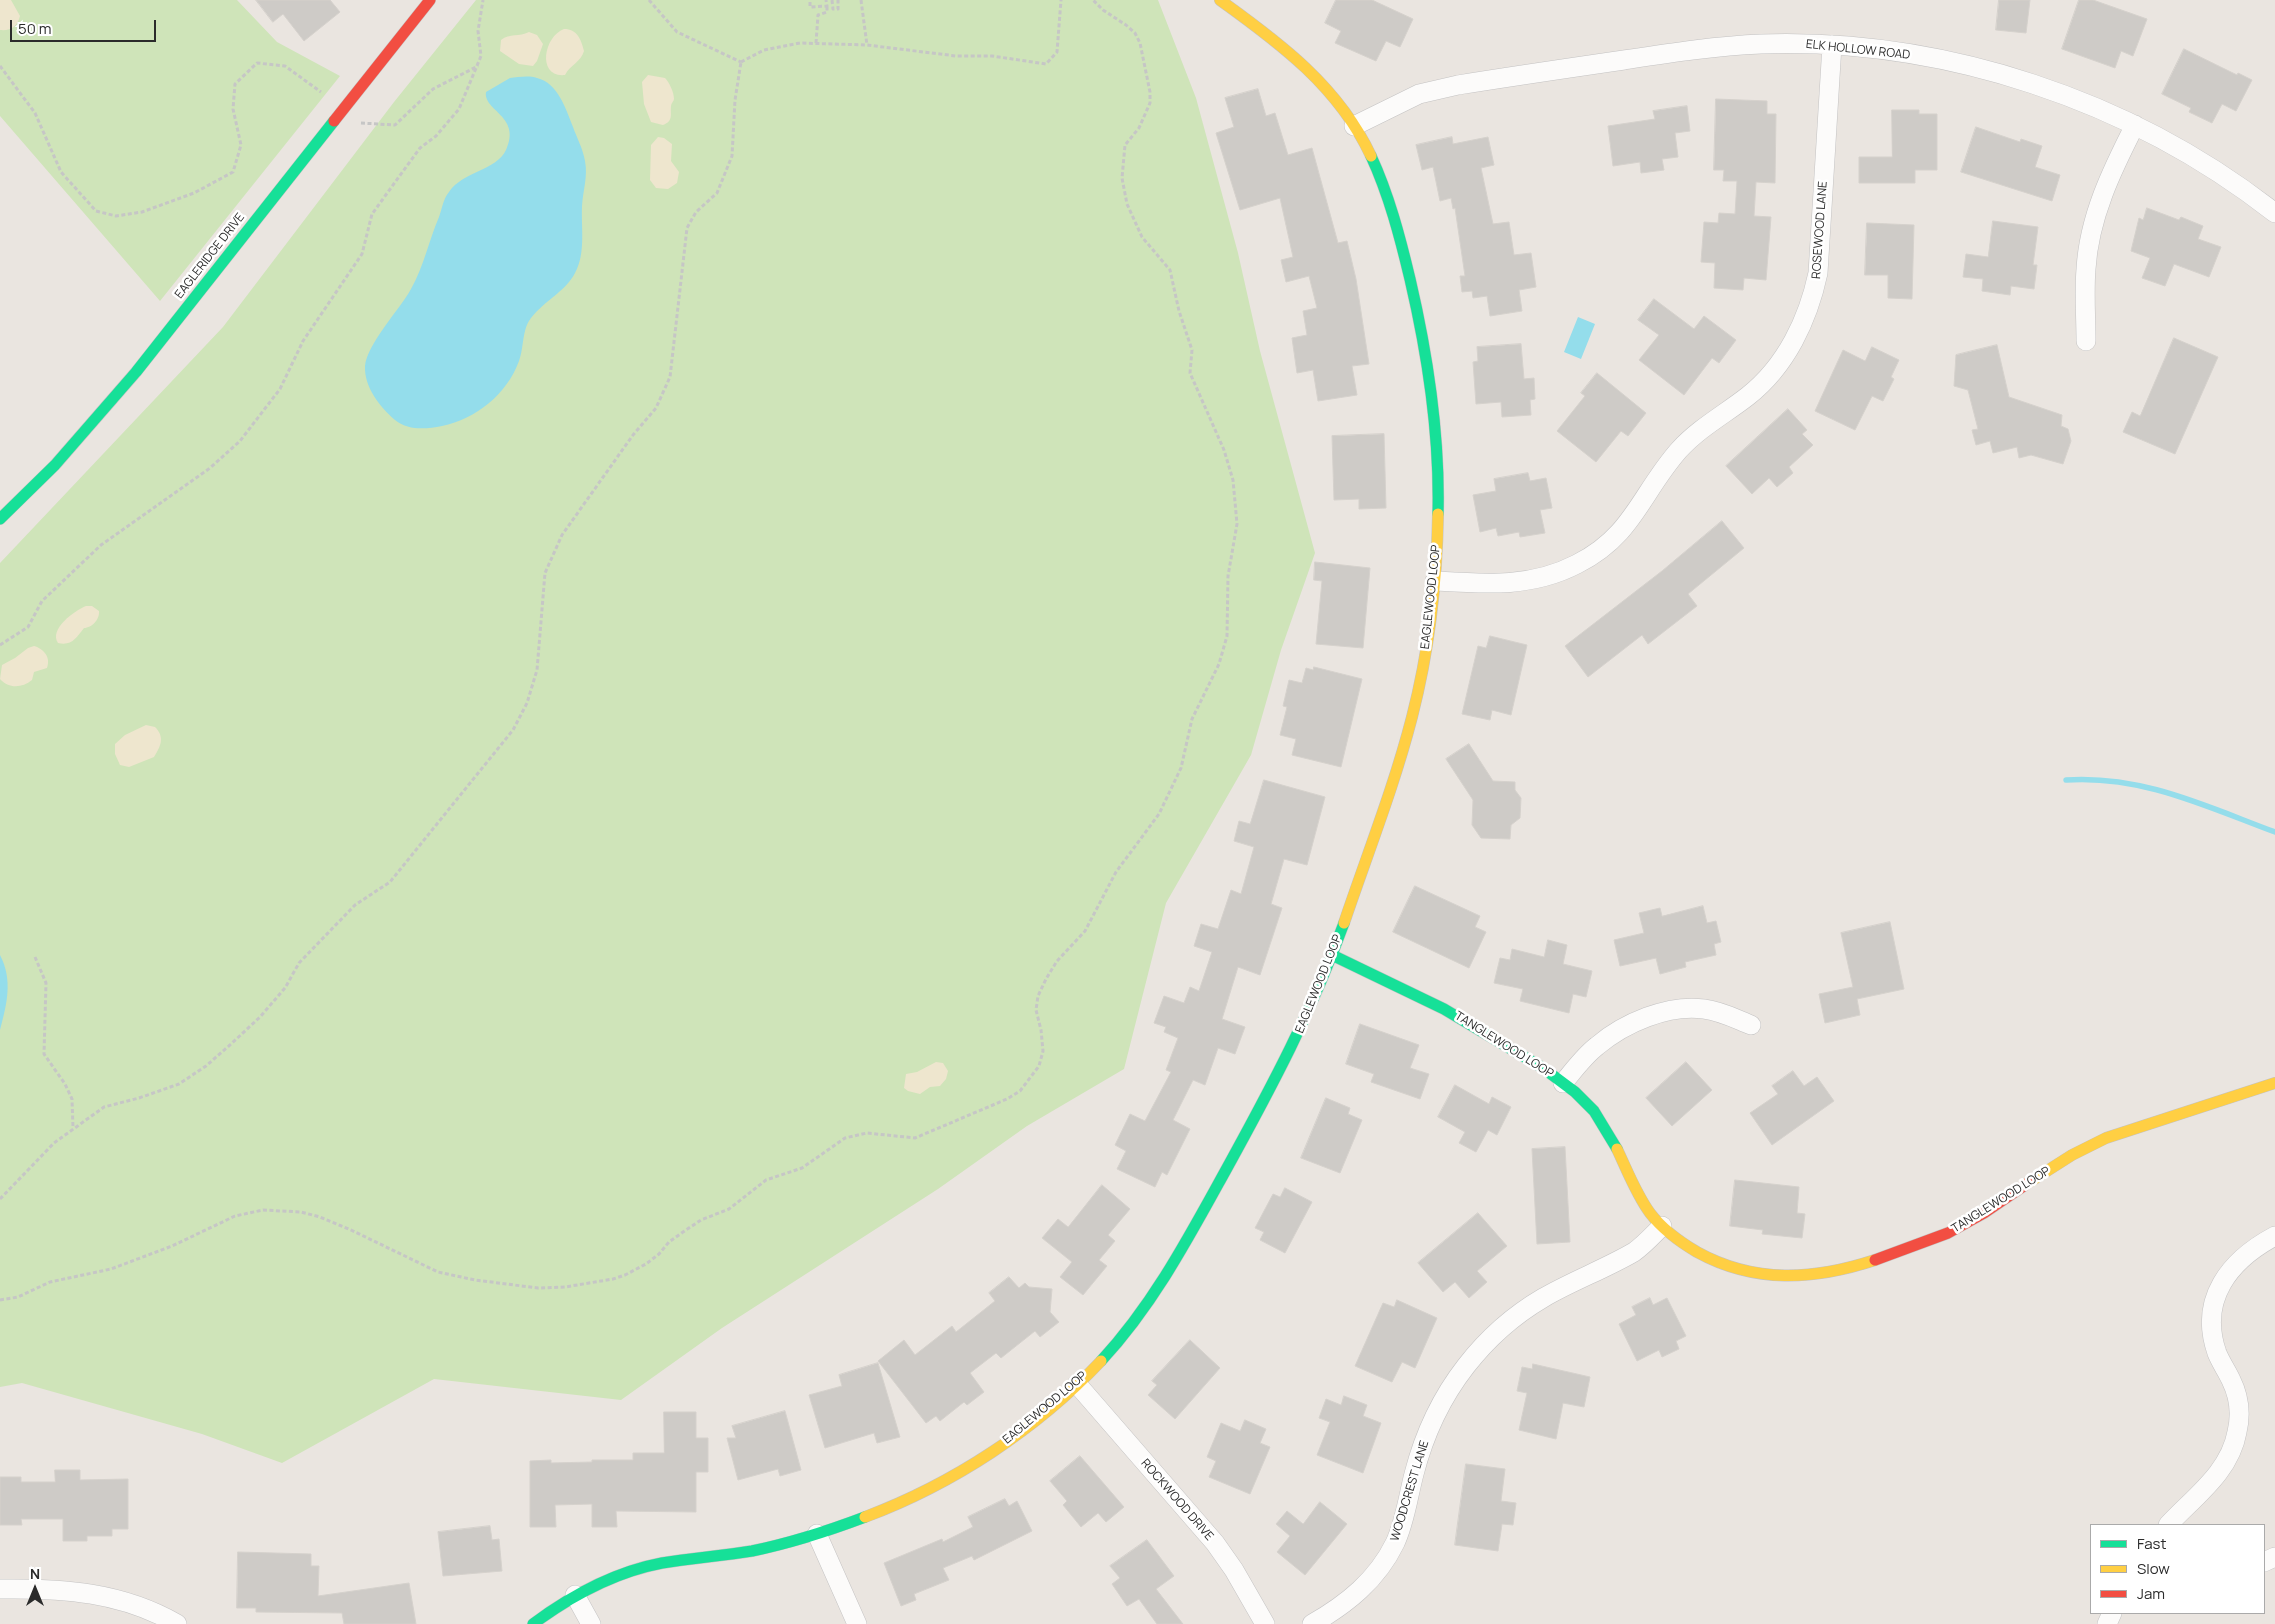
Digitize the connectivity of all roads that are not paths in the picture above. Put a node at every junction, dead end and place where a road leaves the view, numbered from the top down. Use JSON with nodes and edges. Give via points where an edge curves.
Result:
{"nodes":[{"id":1,"x":1220,"y":0,"type":"edge"},
{"id":2,"x":425,"y":2,"type":"edge"},
{"id":3,"x":1832,"y":45,"type":"junction"},
{"id":4,"x":2135,"y":125,"type":"junction"},
{"id":5,"x":1354,"y":126,"type":"junction"},
{"id":6,"x":2275,"y":213,"type":"edge"},
{"id":7,"x":2086,"y":341,"type":"dead end"},
{"id":8,"x":0,"y":519,"type":"edge"},
{"id":9,"x":1435,"y":581,"type":"junction"},
{"id":10,"x":1332,"y":955,"type":"junction"},
{"id":11,"x":1751,"y":1026,"type":"dead end"},
{"id":12,"x":1563,"y":1083,"type":"junction"},
{"id":13,"x":2275,"y":1083,"type":"edge"},
{"id":14,"x":1662,"y":1226,"type":"junction"},
{"id":15,"x":2275,"y":1236,"type":"edge"},
{"id":16,"x":1077,"y":1384,"type":"junction"},
{"id":17,"x":2169,"y":1524,"type":"edge"},
{"id":18,"x":817,"y":1534,"type":"junction"},
{"id":19,"x":0,"y":1589,"type":"edge"},
{"id":20,"x":575,"y":1595,"type":"junction"},
{"id":21,"x":177,"y":1624,"type":"edge"},
{"id":22,"x":533,"y":1624,"type":"edge"},
{"id":23,"x":591,"y":1624,"type":"edge"},
{"id":24,"x":857,"y":1624,"type":"edge"},
{"id":25,"x":1265,"y":1624,"type":"edge"},
{"id":26,"x":1312,"y":1624,"type":"edge"}],
"edges":[{"from":1,"to":5,"type":"street","name":"EAGLEWOOD LOOP","via":[[1298,60],[1336,100]]},
{"from":2,"to":8,"type":"street","name":"EAGLERIDGE DRIVE","via":[[130,380],[55,465]]},
{"from":3,"to":4,"type":"street","name":"ELK HOLLOW ROAD","via":[[1909,54],[1989,71],[2075,100]]},
{"from":3,"to":5,"type":"street","name":"ELK HOLLOW ROAD","via":[[1760,44],[1705,48],[1451,86],[1419,94]]},
{"from":3,"to":9,"type":"street","name":"ROSEWOOD LANE","via":[[1818,273],[1805,319],[1784,358],[1749,396],[1680,450],[1632,518],[1598,551],[1577,564],[1530,581],[1478,584]]},
{"from":4,"to":6,"type":"street","name":"ELK HOLLOW ROAD","via":[[2213,168]]},
{"from":4,"to":7,"type":"street","via":[[2110,176],[2094,223],[2086,268]]},
{"from":5,"to":9,"type":"street","name":"EAGLEWOOD LOOP","via":[[1375,164],[1391,205],[1425,346],[1433,398],[1438,471]]},
{"from":9,"to":10,"type":"street","name":"EAGLEWOOD LOOP","via":[[1424,664],[1400,761]]},
{"from":10,"to":12,"type":"street","name":"TANGLEWOOD LOOP","via":[[1452,1012],[1538,1064]]},
{"from":10,"to":16,"type":"street","name":"EAGLEWOOD LOOP","via":[[1270,1091],[1176,1256],[1128,1329]]},
{"from":11,"to":12,"type":"street","via":[[1704,1009],[1685,1008],[1648,1017],[1613,1034],[1597,1046]]},
{"from":12,"to":14,"type":"street","name":"TANGLEWOOD LOOP","via":[[1589,1106],[1603,1124],[1645,1206]]},
{"from":13,"to":14,"type":"street","name":"TANGLEWOOD LOOP","via":[[2093,1144],[1946,1234],[1835,1273],[1794,1278],[1748,1273],[1705,1257]]},
{"from":14,"to":26,"type":"street","name":"WOODCREST LANE","via":[[1635,1251],[1542,1298],[1522,1312],[1467,1365],[1441,1404],[1429,1430],[1403,1520],[1384,1562],[1359,1592]]},
{"from":15,"to":17,"type":"street","via":[[2252,1249],[2234,1266],[2222,1283],[2213,1309],[2213,1338],[2217,1354],[2232,1382],[2238,1403],[2234,1445],[2216,1476]]},
{"from":16,"to":18,"type":"street","name":"EAGLEWOOD LOOP","via":[[1034,1421],[949,1478],[875,1513]]},
{"from":16,"to":25,"type":"street","name":"ROCKWOOD DRIVE","via":[[1215,1543]]},
{"from":18,"to":20,"type":"street","name":"EAGLEWOOD LOOP","via":[[738,1554],[651,1565],[605,1580]]},
{"from":18,"to":24,"type":"street"},
{"from":19,"to":21,"type":"street","via":[[54,1588],[100,1594],[151,1611]]},
{"from":20,"to":22,"type":"street","name":"EAGLEWOOD LOOP"},
{"from":20,"to":23,"type":"street"}]}
